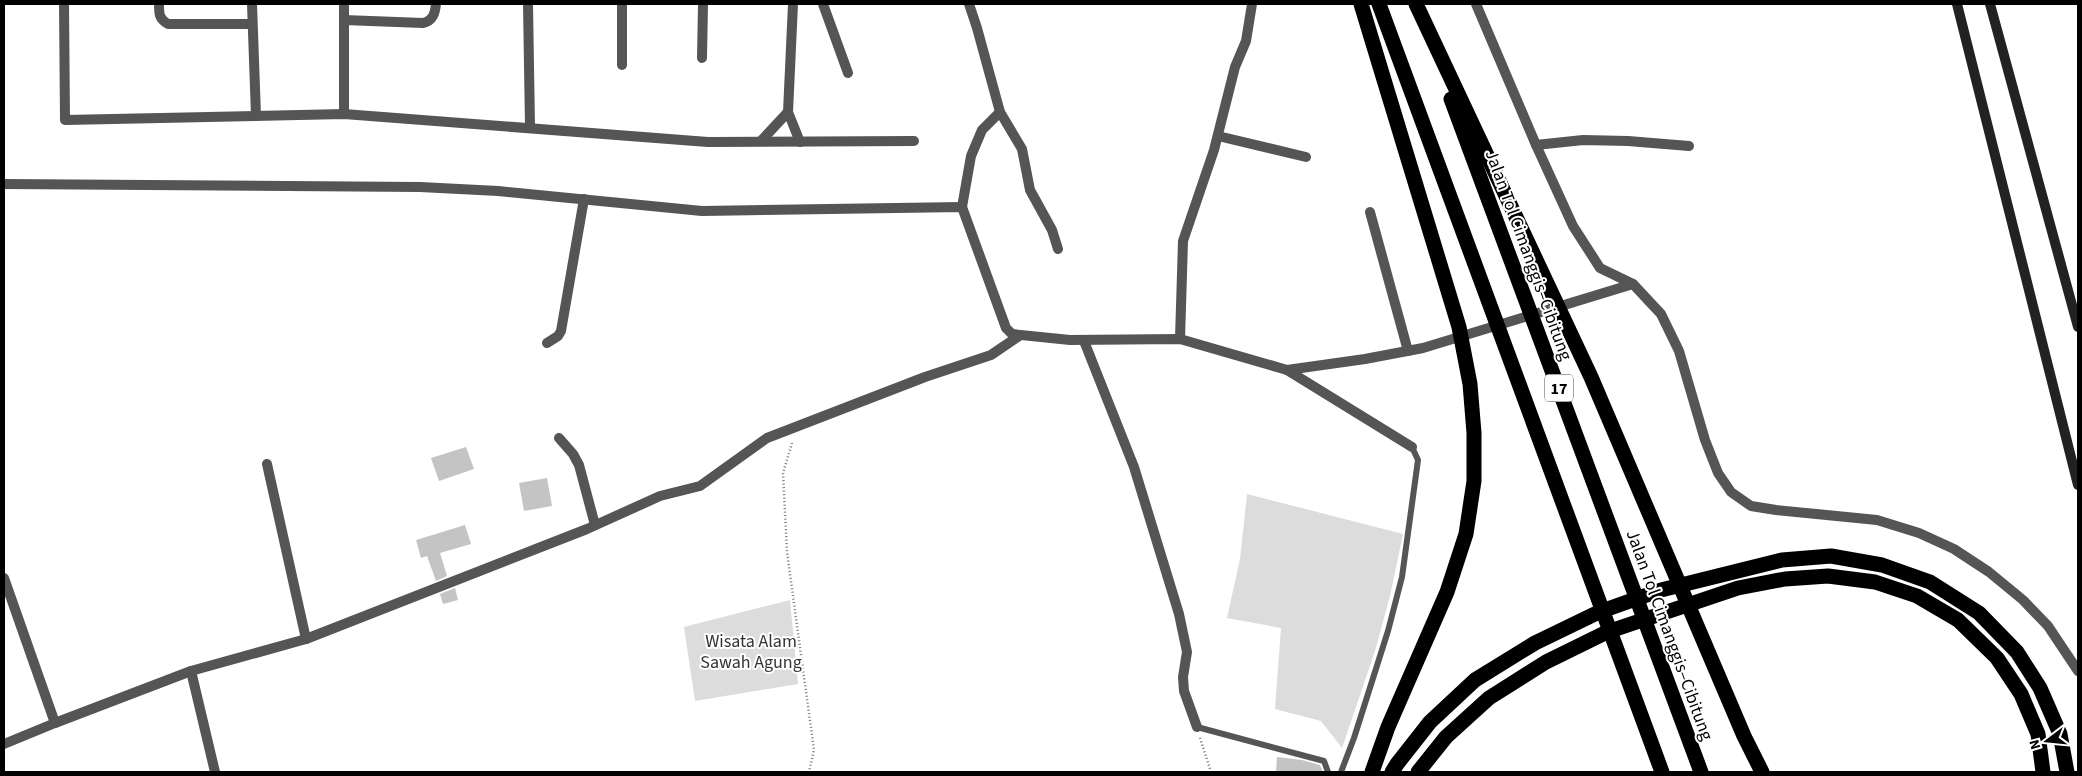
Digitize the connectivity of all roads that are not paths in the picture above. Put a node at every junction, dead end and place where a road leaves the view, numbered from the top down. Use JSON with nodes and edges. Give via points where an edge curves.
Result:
{"nodes":[{"id":1,"x":64,"y":4,"type":"edge"},
{"id":2,"x":159,"y":4,"type":"edge"},
{"id":3,"x":252,"y":4,"type":"edge"},
{"id":4,"x":344,"y":4,"type":"edge"},
{"id":5,"x":436,"y":4,"type":"edge"},
{"id":6,"x":528,"y":4,"type":"edge"},
{"id":7,"x":622,"y":4,"type":"edge"},
{"id":8,"x":703,"y":4,"type":"edge"},
{"id":9,"x":793,"y":4,"type":"edge"},
{"id":10,"x":823,"y":4,"type":"edge"},
{"id":11,"x":969,"y":4,"type":"edge"},
{"id":12,"x":1252,"y":4,"type":"edge"},
{"id":13,"x":1361,"y":4,"type":"edge"},
{"id":14,"x":1379,"y":4,"type":"edge"},
{"id":15,"x":1416,"y":4,"type":"edge"},
{"id":16,"x":1476,"y":4,"type":"edge"},
{"id":17,"x":1957,"y":4,"type":"edge"},
{"id":18,"x":1990,"y":4,"type":"edge"},
{"id":19,"x":344,"y":20,"type":"junction"},
{"id":20,"x":252,"y":24,"type":"junction"},
{"id":21,"x":702,"y":58,"type":"dead end"},
{"id":22,"x":622,"y":65,"type":"dead end"},
{"id":23,"x":848,"y":73,"type":"dead end"},
{"id":24,"x":788,"y":112,"type":"junction"},
{"id":25,"x":1000,"y":112,"type":"junction"},
{"id":26,"x":344,"y":114,"type":"junction"},
{"id":27,"x":256,"y":116,"type":"junction"},
{"id":28,"x":530,"y":127,"type":"junction"},
{"id":29,"x":1218,"y":136,"type":"junction"},
{"id":30,"x":761,"y":141,"type":"junction"},
{"id":31,"x":914,"y":141,"type":"dead end"},
{"id":32,"x":800,"y":142,"type":"junction"},
{"id":33,"x":1536,"y":145,"type":"junction"},
{"id":34,"x":1689,"y":146,"type":"dead end"},
{"id":35,"x":1306,"y":157,"type":"dead end"},
{"id":36,"x":4,"y":184,"type":"edge"},
{"id":37,"x":584,"y":199,"type":"junction"},
{"id":38,"x":962,"y":207,"type":"junction"},
{"id":39,"x":1370,"y":212,"type":"dead end"},
{"id":40,"x":1058,"y":249,"type":"dead end"},
{"id":41,"x":1633,"y":284,"type":"junction"},
{"id":42,"x":2078,"y":327,"type":"edge"},
{"id":43,"x":1019,"y":336,"type":"junction"},
{"id":44,"x":1180,"y":339,"type":"junction"},
{"id":45,"x":1084,"y":341,"type":"junction"},
{"id":46,"x":546,"y":343,"type":"dead end"},
{"id":47,"x":1408,"y":351,"type":"junction"},
{"id":48,"x":1287,"y":370,"type":"junction"},
{"id":49,"x":559,"y":438,"type":"dead end"},
{"id":50,"x":1412,"y":446,"type":"joint"},
{"id":51,"x":267,"y":464,"type":"dead end"},
{"id":52,"x":2078,"y":485,"type":"edge"},
{"id":53,"x":595,"y":526,"type":"junction"},
{"id":54,"x":4,"y":578,"type":"edge"},
{"id":55,"x":306,"y":639,"type":"junction"},
{"id":56,"x":191,"y":671,"type":"junction"},
{"id":57,"x":2078,"y":671,"type":"edge"},
{"id":58,"x":55,"y":723,"type":"junction"},
{"id":59,"x":1196,"y":727,"type":"joint"},
{"id":60,"x":4,"y":744,"type":"edge"},
{"id":61,"x":216,"y":772,"type":"edge"},
{"id":62,"x":1328,"y":772,"type":"edge"},
{"id":63,"x":1341,"y":772,"type":"edge"},
{"id":64,"x":1372,"y":772,"type":"edge"},
{"id":65,"x":1392,"y":772,"type":"edge"},
{"id":66,"x":1418,"y":772,"type":"edge"},
{"id":67,"x":1662,"y":772,"type":"edge"},
{"id":68,"x":1701,"y":772,"type":"edge"},
{"id":69,"x":1762,"y":772,"type":"edge"},
{"id":70,"x":2043,"y":772,"type":"edge"},
{"id":71,"x":2067,"y":772,"type":"edge"}],
"edges":[{"from":1,"to":27,"type":"street","via":[[65,120]]},
{"from":2,"to":20,"type":"street","via":[[162,21],[168,24]]},
{"from":3,"to":20,"type":"street"},
{"from":4,"to":19,"type":"street"},
{"from":5,"to":19,"type":"street","via":[[435,13],[428,22]]},
{"from":6,"to":28,"type":"street"},
{"from":7,"to":22,"type":"street"},
{"from":8,"to":21,"type":"street"},
{"from":9,"to":24,"type":"street"},
{"from":10,"to":23,"type":"street"},
{"from":11,"to":25,"type":"street"},
{"from":12,"to":29,"type":"street","via":[[1246,42],[1235,68]]},
{"from":13,"to":64,"type":"highway","via":[[1459,327],[1470,384],[1474,433],[1474,481],[1466,534],[1447,592],[1388,727]]},
{"from":14,"to":67,"type":"highway","number":"17"},
{"from":15,"to":68,"type":"highway","name":"Jalan Tol Cimanggis–Cibitung","number":"17"},
{"from":15,"to":69,"type":"highway","via":[[1592,377]]},
{"from":16,"to":33,"type":"street"},
{"from":17,"to":52,"type":"street"},
{"from":18,"to":42,"type":"street"},
{"from":19,"to":26,"type":"street"},
{"from":20,"to":27,"type":"street"},
{"from":24,"to":30,"type":"street"},
{"from":24,"to":32,"type":"street"},
{"from":25,"to":38,"type":"street","via":[[986,124],[978,138],[971,156]]},
{"from":25,"to":40,"type":"street","via":[[1022,148],[1030,190],[1052,230]]},
{"from":26,"to":27,"type":"street"},
{"from":26,"to":28,"type":"street"},
{"from":28,"to":30,"type":"street","via":[[708,142]]},
{"from":29,"to":35,"type":"street"},
{"from":29,"to":44,"type":"street","via":[[1183,240]]},
{"from":30,"to":32,"type":"street"},
{"from":31,"to":32,"type":"street"},
{"from":33,"to":34,"type":"street","via":[[1583,140]]},
{"from":33,"to":41,"type":"street","via":[[1573,226],[1600,268]]},
{"from":36,"to":37,"type":"street","via":[[420,187]]},
{"from":37,"to":38,"type":"street","via":[[702,211]]},
{"from":37,"to":46,"type":"street","via":[[561,331]]},
{"from":38,"to":43,"type":"street","via":[[1006,328]]},
{"from":39,"to":47,"type":"street"},
{"from":41,"to":47,"type":"street"},
{"from":41,"to":57,"type":"street","via":[[1661,314],[1679,351],[1705,440],[1718,473],[1731,492],[1751,506],[1877,520],[1919,533],[1954,549],[2023,600],[2048,626]]},
{"from":43,"to":45,"type":"street"},
{"from":43,"to":53,"type":"street","via":[[991,355],[768,438],[700,486],[660,496]]},
{"from":44,"to":45,"type":"street"},
{"from":44,"to":48,"type":"street"},
{"from":45,"to":59,"type":"street","via":[[1134,467],[1179,614],[1187,652],[1184,690]]},
{"from":47,"to":48,"type":"street"},
{"from":48,"to":50,"type":"street"},
{"from":49,"to":53,"type":"street","via":[[579,466]]},
{"from":50,"to":63,"type":"lane","via":[[1418,460],[1402,577],[1388,631]]},
{"from":51,"to":55,"type":"street"},
{"from":53,"to":55,"type":"street"},
{"from":54,"to":58,"type":"street"},
{"from":55,"to":56,"type":"street"},
{"from":56,"to":58,"type":"street"},
{"from":56,"to":61,"type":"street"},
{"from":58,"to":60,"type":"street"},
{"from":59,"to":62,"type":"lane","via":[[1324,760]]},
{"from":65,"to":71,"type":"highway","via":[[1430,722],[1475,680],[1535,643],[1599,612],[1661,590],[1782,560],[1831,556],[1882,565],[1930,582],[1979,613],[2017,652],[2040,688],[2060,734]]},
{"from":66,"to":70,"type":"highway","via":[[1446,737],[1489,698],[1546,662],[1607,632],[1738,588],[1785,579],[1828,576],[1875,582],[1917,596],[1958,620],[1997,658],[2021,694],[2038,734]]}]}
